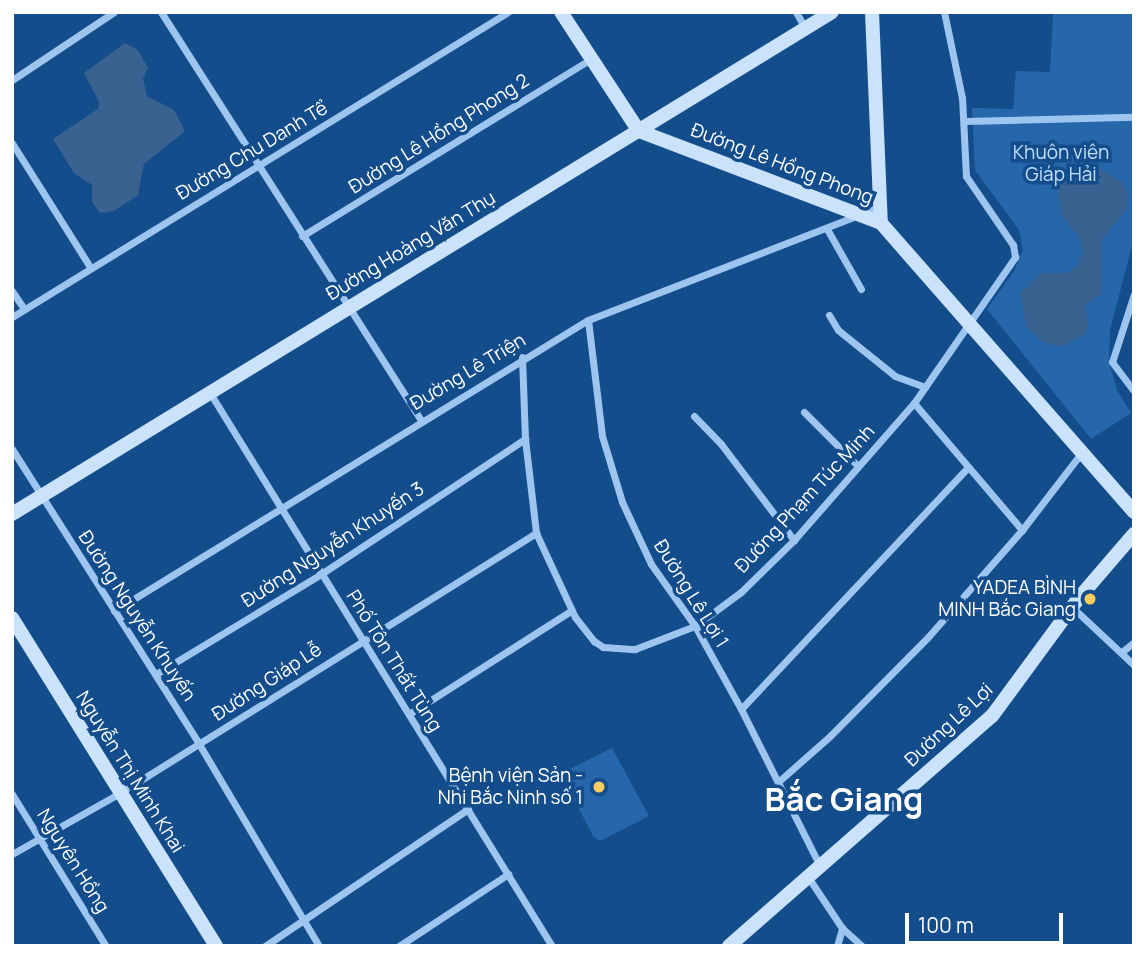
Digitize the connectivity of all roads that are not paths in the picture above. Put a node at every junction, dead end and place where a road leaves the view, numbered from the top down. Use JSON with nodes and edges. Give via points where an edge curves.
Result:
{"nodes":[{"id":1,"x":114,"y":12,"type":"edge"},
{"id":2,"x":161,"y":12,"type":"edge"},
{"id":3,"x":508,"y":12,"type":"edge"},
{"id":4,"x":561,"y":12,"type":"edge"},
{"id":5,"x":796,"y":12,"type":"edge"},
{"id":6,"x":832,"y":12,"type":"edge"},
{"id":7,"x":872,"y":12,"type":"edge"},
{"id":8,"x":944,"y":12,"type":"edge"},
{"id":9,"x":805,"y":27,"type":"junction"},
{"id":10,"x":592,"y":58,"type":"junction"},
{"id":11,"x":12,"y":80,"type":"edge"},
{"id":12,"x":1134,"y":117,"type":"edge"},
{"id":13,"x":965,"y":121,"type":"junction"},
{"id":14,"x":639,"y":131,"type":"junction"},
{"id":15,"x":12,"y":143,"type":"edge"},
{"id":16,"x":259,"y":166,"type":"junction"},
{"id":17,"x":880,"y":207,"type":"junction"},
{"id":18,"x":866,"y":215,"type":"junction"},
{"id":19,"x":881,"y":223,"type":"junction"},
{"id":20,"x":827,"y":229,"type":"junction"},
{"id":21,"x":302,"y":236,"type":"junction"},
{"id":22,"x":90,"y":267,"type":"junction"},
{"id":23,"x":861,"y":289,"type":"dead end"},
{"id":24,"x":12,"y":291,"type":"edge"},
{"id":25,"x":1134,"y":294,"type":"edge"},
{"id":26,"x":347,"y":306,"type":"junction"},
{"id":27,"x":24,"y":309,"type":"junction"},
{"id":28,"x":829,"y":315,"type":"dead end"},
{"id":29,"x":12,"y":317,"type":"edge"},
{"id":30,"x":588,"y":320,"type":"junction"},
{"id":31,"x":967,"y":324,"type":"junction"},
{"id":32,"x":522,"y":357,"type":"junction"},
{"id":33,"x":925,"y":387,"type":"junction"},
{"id":34,"x":1134,"y":391,"type":"edge"},
{"id":35,"x":209,"y":392,"type":"junction"},
{"id":36,"x":914,"y":403,"type":"junction"},
{"id":37,"x":804,"y":412,"type":"dead end"},
{"id":38,"x":694,"y":416,"type":"dead end"},
{"id":39,"x":419,"y":419,"type":"junction"},
{"id":40,"x":525,"y":439,"type":"junction"},
{"id":41,"x":12,"y":449,"type":"edge"},
{"id":42,"x":1082,"y":452,"type":"junction"},
{"id":43,"x":858,"y":466,"type":"junction"},
{"id":44,"x":968,"y":467,"type":"junction"},
{"id":45,"x":41,"y":496,"type":"junction"},
{"id":46,"x":281,"y":508,"type":"junction"},
{"id":47,"x":1134,"y":512,"type":"edge"},
{"id":48,"x":12,"y":514,"type":"edge"},
{"id":49,"x":1022,"y":530,"type":"junction"},
{"id":50,"x":536,"y":533,"type":"junction"},
{"id":51,"x":1134,"y":534,"type":"edge"},
{"id":52,"x":794,"y":540,"type":"junction"},
{"id":53,"x":321,"y":573,"type":"junction"},
{"id":54,"x":1072,"y":607,"type":"junction"},
{"id":55,"x":572,"y":610,"type":"junction"},
{"id":56,"x":114,"y":611,"type":"junction"},
{"id":57,"x":12,"y":618,"type":"edge"},
{"id":58,"x":695,"y":626,"type":"junction"},
{"id":59,"x":362,"y":639,"type":"junction"},
{"id":60,"x":1134,"y":642,"type":"edge"},
{"id":61,"x":1123,"y":651,"type":"junction"},
{"id":62,"x":1134,"y":665,"type":"edge"},
{"id":63,"x":156,"y":674,"type":"junction"},
{"id":64,"x":741,"y":709,"type":"junction"},
{"id":65,"x":409,"y":714,"type":"junction"},
{"id":66,"x":199,"y":744,"type":"junction"},
{"id":67,"x":778,"y":782,"type":"junction"},
{"id":68,"x":120,"y":793,"type":"junction"},
{"id":69,"x":12,"y":794,"type":"edge"},
{"id":70,"x":468,"y":809,"type":"junction"},
{"id":71,"x":40,"y":838,"type":"junction"},
{"id":72,"x":12,"y":854,"type":"edge"},
{"id":73,"x":821,"y":867,"type":"junction"},
{"id":74,"x":508,"y":874,"type":"junction"},
{"id":75,"x":808,"y":877,"type":"junction"},
{"id":76,"x":303,"y":920,"type":"junction"},
{"id":77,"x":842,"y":928,"type":"junction"},
{"id":78,"x":106,"y":946,"type":"edge"},
{"id":79,"x":216,"y":946,"type":"edge"},
{"id":80,"x":265,"y":946,"type":"edge"},
{"id":81,"x":319,"y":946,"type":"edge"},
{"id":82,"x":399,"y":946,"type":"edge"},
{"id":83,"x":552,"y":946,"type":"edge"},
{"id":84,"x":729,"y":946,"type":"edge"},
{"id":85,"x":837,"y":946,"type":"edge"},
{"id":86,"x":862,"y":946,"type":"edge"}],
"edges":[{"from":1,"to":11,"type":"street"},
{"from":2,"to":16,"type":"street"},
{"from":3,"to":16,"type":"street","name":"Đường Chu Danh Tể"},
{"from":4,"to":10,"type":"street"},
{"from":5,"to":9,"type":"street"},
{"from":6,"to":9,"type":"street","name":"Đường Hoàng Văn Thụ"},
{"from":7,"to":17,"type":"street"},
{"from":8,"to":13,"type":"street"},
{"from":9,"to":14,"type":"street","name":"Đường Hoàng Văn Thụ"},
{"from":10,"to":14,"type":"street"},
{"from":10,"to":21,"type":"street","name":"Đường Lê Hồng Phong 2"},
{"from":12,"to":13,"type":"street"},
{"from":13,"to":31,"type":"street","name":"Đường Phạm Túc Minh","via":[[970,186],[1016,252],[1003,278]]},
{"from":14,"to":18,"type":"street","name":"Đường Lê Hồng Phong"},
{"from":14,"to":26,"type":"street","name":"Đường Hoàng Văn Thụ"},
{"from":15,"to":22,"type":"street"},
{"from":16,"to":21,"type":"street"},
{"from":16,"to":22,"type":"street","name":"Đường Chu Danh Tể"},
{"from":17,"to":18,"type":"street","name":"Đường Lê Triện"},
{"from":17,"to":19,"type":"street"},
{"from":18,"to":19,"type":"street","name":"Đường Lê Hồng Phong"},
{"from":18,"to":20,"type":"street","name":"Đường Lê Triện"},
{"from":19,"to":31,"type":"street","name":"Đường Lê Hồng Phong"},
{"from":20,"to":23,"type":"street"},
{"from":20,"to":30,"type":"street","name":"Đường Lê Triện"},
{"from":21,"to":26,"type":"street"},
{"from":22,"to":27,"type":"street","name":"Đường Chu Danh Tể"},
{"from":24,"to":27,"type":"street"},
{"from":25,"to":34,"type":"street","via":[[1112,362]]},
{"from":26,"to":35,"type":"street","name":"Đường Hoàng Văn Thụ"},
{"from":26,"to":39,"type":"street"},
{"from":27,"to":29,"type":"street","name":"Đường Chu Danh Tể"},
{"from":28,"to":33,"type":"street","via":[[838,330],[895,376]]},
{"from":30,"to":32,"type":"street","name":"Đường Lê Triện"},
{"from":30,"to":58,"type":"street","name":"Đường Lê Lợi 1","via":[[606,459],[651,564]]},
{"from":31,"to":33,"type":"street","name":"Đường Phạm Túc Minh"},
{"from":31,"to":42,"type":"street","name":"Đường Lê Hồng Phong"},
{"from":32,"to":39,"type":"street","name":"Đường Lê Triện"},
{"from":32,"to":40,"type":"street","name":"Đường Phạm Túc Minh"},
{"from":33,"to":36,"type":"street","name":"Đường Phạm Túc Minh"},
{"from":35,"to":45,"type":"street","name":"Đường Hoàng Văn Thụ"},
{"from":35,"to":46,"type":"street","name":"Phố Tôn Thất Tùng"},
{"from":36,"to":43,"type":"street","name":"Đường Phạm Túc Minh"},
{"from":36,"to":44,"type":"street"},
{"from":37,"to":43,"type":"street"},
{"from":38,"to":52,"type":"street"},
{"from":39,"to":46,"type":"street","name":"Đường Lê Triện"},
{"from":40,"to":50,"type":"street","name":"Đường Phạm Túc Minh"},
{"from":40,"to":53,"type":"street","name":"Đường Nguyễn Khuyến 3"},
{"from":41,"to":45,"type":"street","name":"Đường Nguyễn Khuyến"},
{"from":42,"to":47,"type":"street","name":"Đường Lê Hồng Phong"},
{"from":42,"to":49,"type":"street"},
{"from":43,"to":52,"type":"street","name":"Đường Phạm Túc Minh"},
{"from":44,"to":49,"type":"street"},
{"from":44,"to":64,"type":"street"},
{"from":45,"to":48,"type":"street","name":"Đường Hoàng Văn Thụ"},
{"from":45,"to":56,"type":"street","name":"Đường Nguyễn Khuyến"},
{"from":46,"to":53,"type":"street","name":"Phố Tôn Thất Tùng"},
{"from":46,"to":56,"type":"street","name":"Đường Lê Triện"},
{"from":49,"to":67,"type":"street","via":[[928,636]]},
{"from":50,"to":55,"type":"street","name":"Đường Phạm Túc Minh"},
{"from":50,"to":59,"type":"street","name":"Đường Giáp Lễ"},
{"from":51,"to":54,"type":"street","name":"Đường Lê Lợi"},
{"from":52,"to":58,"type":"street","name":"Đường Phạm Túc Minh","via":[[741,592]]},
{"from":53,"to":59,"type":"street","name":"Phố Tôn Thất Tùng"},
{"from":53,"to":63,"type":"street","name":"Đường Nguyễn Khuyến 3"},
{"from":54,"to":61,"type":"street"},
{"from":54,"to":73,"type":"street","name":"Đường Lê Lợi","via":[[992,716]]},
{"from":55,"to":58,"type":"street","name":"Đường Phạm Túc Minh","via":[[594,641],[615,649],[635,649]]},
{"from":55,"to":65,"type":"street"},
{"from":56,"to":63,"type":"street","name":"Đường Nguyễn Khuyến"},
{"from":57,"to":68,"type":"street","name":"Nguyễn Thị Minh Khai"},
{"from":58,"to":64,"type":"street","name":"Đường Lê Lợi 1"},
{"from":59,"to":65,"type":"street","name":"Phố Tôn Thất Tùng"},
{"from":59,"to":66,"type":"street","name":"Đường Giáp Lễ"},
{"from":60,"to":61,"type":"street"},
{"from":61,"to":62,"type":"street"},
{"from":63,"to":66,"type":"street","name":"Đường Nguyễn Khuyến"},
{"from":64,"to":67,"type":"street","name":"Đường Lê Lợi 1"},
{"from":65,"to":70,"type":"street","name":"Phố Tôn Thất Tùng"},
{"from":66,"to":68,"type":"street","name":"Đường Giáp Lễ"},
{"from":66,"to":76,"type":"street","name":"Đường Nguyễn Khuyến"},
{"from":67,"to":73,"type":"street","name":"Đường Lê Lợi 1"},
{"from":68,"to":71,"type":"street","name":"Đường Giáp Lễ"},
{"from":68,"to":79,"type":"street","name":"Nguyễn Thị Minh Khai"},
{"from":69,"to":71,"type":"street","name":"Nguyên Hồng"},
{"from":70,"to":74,"type":"street","name":"Phố Tôn Thất Tùng"},
{"from":70,"to":76,"type":"street"},
{"from":71,"to":72,"type":"street","name":"Đường Giáp Lễ"},
{"from":71,"to":78,"type":"street","name":"Nguyên Hồng"},
{"from":73,"to":75,"type":"street","name":"Đường Lê Lợi"},
{"from":74,"to":82,"type":"street"},
{"from":74,"to":83,"type":"street","name":"Phố Tôn Thất Tùng"},
{"from":75,"to":77,"type":"street"},
{"from":75,"to":84,"type":"street","name":"Đường Lê Lợi"},
{"from":76,"to":80,"type":"street"},
{"from":76,"to":81,"type":"street","name":"Đường Nguyễn Khuyến"},
{"from":77,"to":85,"type":"street"},
{"from":77,"to":86,"type":"street"}]}
